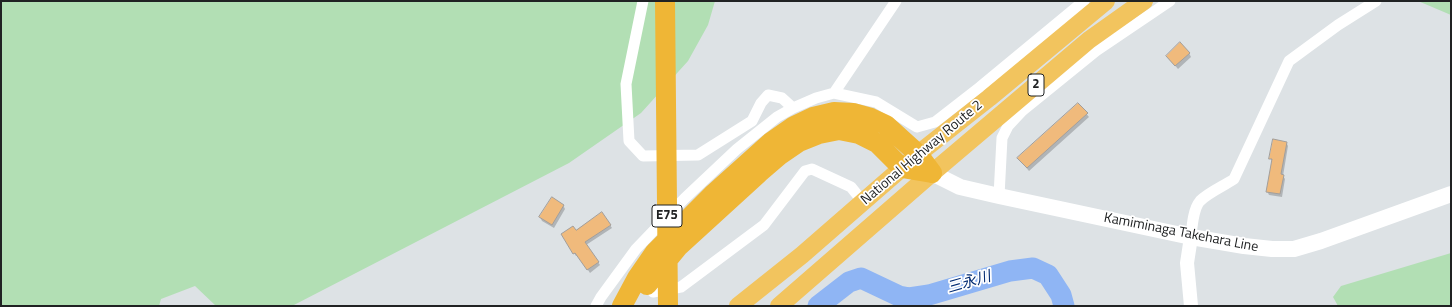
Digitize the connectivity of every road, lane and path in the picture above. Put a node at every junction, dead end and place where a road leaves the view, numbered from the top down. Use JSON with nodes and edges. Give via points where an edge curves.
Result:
{"nodes":[{"id":1,"x":643,"y":1,"type":"edge"},
{"id":2,"x":665,"y":1,"type":"edge"},
{"id":3,"x":896,"y":1,"type":"edge"},
{"id":4,"x":1084,"y":1,"type":"edge"},
{"id":5,"x":1106,"y":1,"type":"edge"},
{"id":6,"x":1144,"y":1,"type":"edge"},
{"id":7,"x":1170,"y":1,"type":"edge"},
{"id":8,"x":1376,"y":1,"type":"edge"},
{"id":9,"x":985,"y":92,"type":"junction"},
{"id":10,"x":834,"y":93,"type":"junction"},
{"id":11,"x":793,"y":108,"type":"junction"},
{"id":12,"x":918,"y":154,"type":"junction"},
{"id":13,"x":902,"y":168,"type":"junction"},
{"id":14,"x":932,"y":173,"type":"junction"},
{"id":15,"x":1451,"y":194,"type":"edge"},
{"id":16,"x":1000,"y":196,"type":"junction"},
{"id":17,"x":863,"y":202,"type":"junction"},
{"id":18,"x":1191,"y":237,"type":"junction"},
{"id":19,"x":606,"y":291,"type":"junction"},
{"id":20,"x":653,"y":292,"type":"dead end"},
{"id":21,"x":622,"y":299,"type":"edge"},
{"id":22,"x":596,"y":306,"type":"edge"},
{"id":23,"x":636,"y":306,"type":"edge"},
{"id":24,"x":668,"y":306,"type":"edge"},
{"id":25,"x":738,"y":306,"type":"edge"},
{"id":26,"x":779,"y":306,"type":"edge"},
{"id":27,"x":1191,"y":306,"type":"edge"}],
"edges":[{"from":1,"to":11,"type":"street","via":[[626,84],[629,141],[643,156],[698,155],[752,121],[768,95],[782,98]]},
{"from":2,"to":24,"type":"highway","number":"E75"},
{"from":3,"to":10,"type":"street"},
{"from":4,"to":9,"type":"street"},
{"from":5,"to":9,"type":"highway","name":"National Highway Route 2","number":"2"},
{"from":6,"to":14,"type":"highway","name":"National Highway Route 2","number":"2","via":[[1089,40]]},
{"from":7,"to":16,"type":"street","via":[[1096,51],[1022,110],[1008,126],[1002,138]]},
{"from":8,"to":18,"type":"street","via":[[1338,25],[1289,62],[1234,179],[1199,202]]},
{"from":9,"to":10,"type":"street","via":[[935,122],[917,127],[876,102]]},
{"from":9,"to":12,"type":"highway","name":"National Highway Route 2","number":"2"},
{"from":10,"to":11,"type":"street"},
{"from":11,"to":19,"type":"street","via":[[777,117],[737,149],[685,198],[636,249]]},
{"from":12,"to":13,"type":"highway","name":"National Highway Route 2","number":"2"},
{"from":12,"to":14,"type":"highway"},
{"from":12,"to":21,"type":"highway","via":[[886,125],[871,118],[853,113],[834,112],[813,117],[765,148],[712,195],[655,252]]},
{"from":13,"to":14,"type":"highway"},
{"from":13,"to":17,"type":"highway","name":"National Highway Route 2","number":"2"},
{"from":13,"to":23,"type":"highway","via":[[877,143],[859,134],[839,130],[799,142],[759,173],[679,246],[646,286]]},
{"from":14,"to":16,"type":"main road","name":"Kamiminaga Takehara Line","via":[[960,187]]},
{"from":14,"to":26,"type":"highway","name":"National Highway Route 2","number":"2"},
{"from":15,"to":18,"type":"main road","name":"Kamiminaga Takehara Line","via":[[1294,249],[1244,246]]},
{"from":16,"to":18,"type":"main road","name":"Kamiminaga Takehara Line"},
{"from":17,"to":20,"type":"street","via":[[851,187],[812,169],[805,172],[764,225],[681,287]]},
{"from":17,"to":25,"type":"highway","name":"National Highway Route 2","number":"2"},
{"from":18,"to":27,"type":"street","via":[[1187,263]]},
{"from":19,"to":21,"type":"street"},
{"from":19,"to":22,"type":"street"}]}
